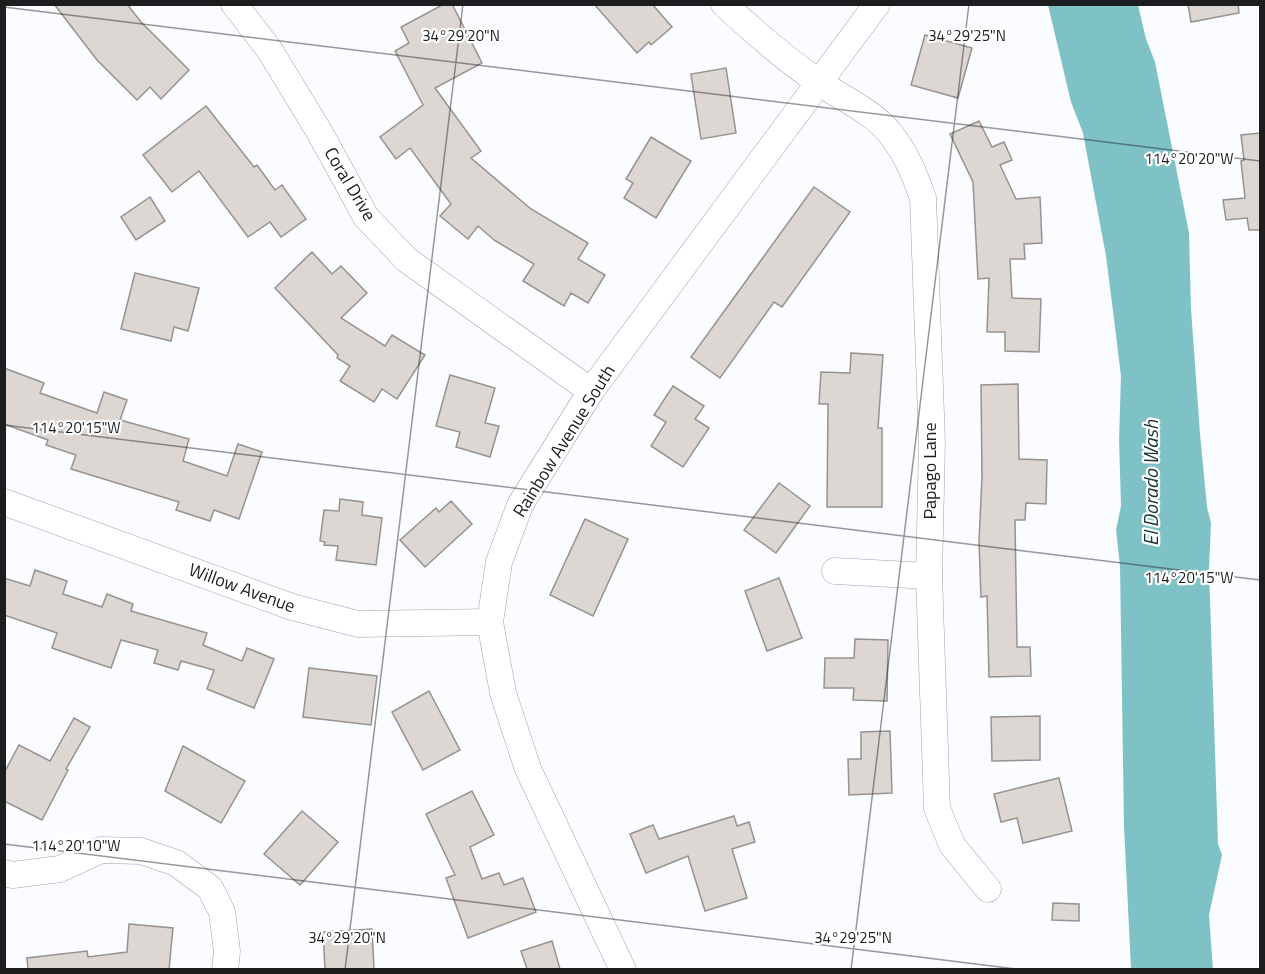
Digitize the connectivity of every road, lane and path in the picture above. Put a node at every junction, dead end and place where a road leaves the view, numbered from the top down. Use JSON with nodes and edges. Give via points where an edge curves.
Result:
{"nodes":[{"id":1,"x":234,"y":4,"type":"edge"},
{"id":2,"x":724,"y":4,"type":"edge"},
{"id":3,"x":877,"y":4,"type":"edge"},
{"id":4,"x":819,"y":82,"type":"junction"},
{"id":5,"x":591,"y":391,"type":"junction"},
{"id":6,"x":4,"y":502,"type":"edge"},
{"id":7,"x":835,"y":571,"type":"dead end"},
{"id":8,"x":929,"y":576,"type":"junction"},
{"id":9,"x":490,"y":622,"type":"junction"},
{"id":10,"x":4,"y":873,"type":"edge"},
{"id":11,"x":988,"y":889,"type":"dead end"},
{"id":12,"x":225,"y":969,"type":"edge"},
{"id":13,"x":623,"y":969,"type":"edge"}],
"edges":[{"from":1,"to":5,"type":"street","name":"Coral Drive","via":[[269,49],[321,133],[366,217],[407,260]]},
{"from":2,"to":4,"type":"street","name":"Papago Lane"},
{"from":3,"to":4,"type":"street","name":"Rainbow Avenue South"},
{"from":4,"to":5,"type":"street","name":"Rainbow Avenue South"},
{"from":4,"to":8,"type":"street","name":"Papago Lane","via":[[889,132],[911,163],[923,198],[932,442]]},
{"from":5,"to":9,"type":"street","name":"Rainbow Avenue South","via":[[520,505],[499,562]]},
{"from":6,"to":9,"type":"street","name":"Willow Avenue","via":[[292,607],[357,624]]},
{"from":7,"to":8,"type":"street"},
{"from":8,"to":11,"type":"street","name":"Papago Lane","via":[[937,808],[952,845]]},
{"from":9,"to":13,"type":"street","name":"Rainbow Avenue South","via":[[503,693],[528,769]]},
{"from":10,"to":12,"type":"street","via":[[60,869],[101,850],[141,851],[176,863],[210,888],[222,912]]}]}
